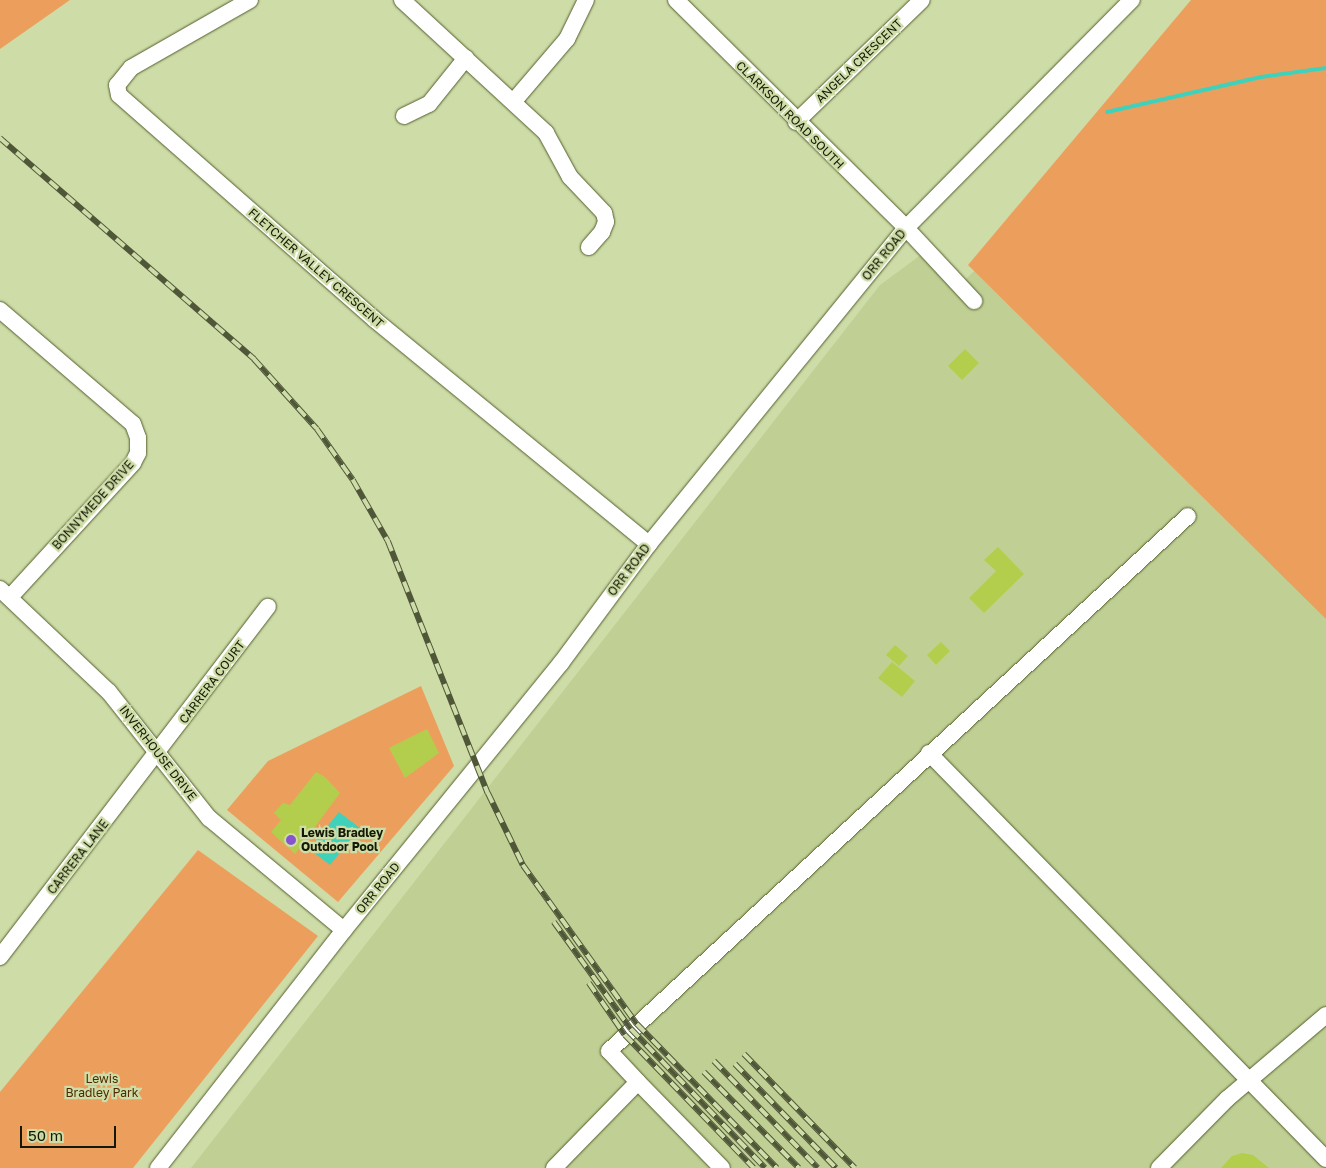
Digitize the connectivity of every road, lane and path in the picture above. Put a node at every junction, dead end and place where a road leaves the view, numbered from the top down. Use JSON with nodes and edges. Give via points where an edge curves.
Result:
{"nodes":[{"id":1,"x":250,"y":0,"type":"edge"},
{"id":2,"x":402,"y":0,"type":"edge"},
{"id":3,"x":586,"y":0,"type":"edge"},
{"id":4,"x":676,"y":0,"type":"edge"},
{"id":5,"x":922,"y":0,"type":"edge"},
{"id":6,"x":1132,"y":0,"type":"edge"},
{"id":7,"x":466,"y":58,"type":"junction"},
{"id":8,"x":514,"y":101,"type":"junction"},
{"id":9,"x":404,"y":116,"type":"dead end"},
{"id":10,"x":796,"y":122,"type":"junction"},
{"id":11,"x":906,"y":228,"type":"junction"},
{"id":12,"x":589,"y":247,"type":"dead end"},
{"id":13,"x":974,"y":301,"type":"dead end"},
{"id":14,"x":0,"y":310,"type":"edge"},
{"id":15,"x":1188,"y":516,"type":"dead end"},
{"id":16,"x":648,"y":544,"type":"junction"},
{"id":17,"x":5,"y":593,"type":"edge"},
{"id":18,"x":268,"y":608,"type":"dead end"},
{"id":19,"x":929,"y":753,"type":"junction"},
{"id":20,"x":156,"y":756,"type":"junction"},
{"id":21,"x":344,"y":930,"type":"junction"},
{"id":22,"x":0,"y":957,"type":"edge"},
{"id":23,"x":1326,"y":1015,"type":"edge"},
{"id":24,"x":638,"y":1082,"type":"junction"},
{"id":25,"x":1249,"y":1082,"type":"junction"},
{"id":26,"x":1326,"y":1159,"type":"edge"},
{"id":27,"x":158,"y":1168,"type":"edge"},
{"id":28,"x":554,"y":1168,"type":"edge"},
{"id":29,"x":722,"y":1168,"type":"edge"},
{"id":30,"x":1159,"y":1168,"type":"edge"}],
"edges":[{"from":1,"to":16,"type":"street","name":"FLETCHER VALLEY CRESCENT","via":[[131,68],[117,85],[119,95],[375,320]]},
{"from":2,"to":7,"type":"street"},
{"from":3,"to":8,"type":"street","via":[[567,39]]},
{"from":4,"to":10,"type":"street","name":"CLARKSON ROAD SOUTH"},
{"from":5,"to":10,"type":"street","name":"ANGELA CRESCENT"},
{"from":6,"to":11,"type":"street","name":"ORR ROAD"},
{"from":7,"to":8,"type":"street"},
{"from":7,"to":9,"type":"street","via":[[429,104]]},
{"from":8,"to":12,"type":"street","via":[[546,133],[570,177],[604,213],[606,222],[602,232]]},
{"from":10,"to":11,"type":"street","name":"CLARKSON ROAD SOUTH"},
{"from":11,"to":13,"type":"street","name":"CLARKSON ROAD SOUTH"},
{"from":11,"to":16,"type":"street","name":"ORR ROAD"},
{"from":14,"to":17,"type":"street","name":"BONNYMEDE DRIVE","via":[[133,424],[138,438],[138,453],[133,463]]},
{"from":15,"to":19,"type":"street"},
{"from":16,"to":21,"type":"street","name":"ORR ROAD","via":[[561,663]]},
{"from":17,"to":20,"type":"street","name":"INVERHOUSE DRIVE","via":[[109,692]]},
{"from":18,"to":20,"type":"street","name":"CARRERA COURT"},
{"from":19,"to":24,"type":"street","via":[[609,1051]]},
{"from":19,"to":25,"type":"street"},
{"from":20,"to":21,"type":"street","name":"INVERHOUSE DRIVE","via":[[209,818]]},
{"from":20,"to":22,"type":"street","name":"CARRERA LANE"},
{"from":21,"to":27,"type":"street","name":"ORR ROAD"},
{"from":23,"to":25,"type":"street"},
{"from":24,"to":28,"type":"street"},
{"from":24,"to":29,"type":"street"},
{"from":25,"to":26,"type":"street"},
{"from":25,"to":30,"type":"street"}]}
